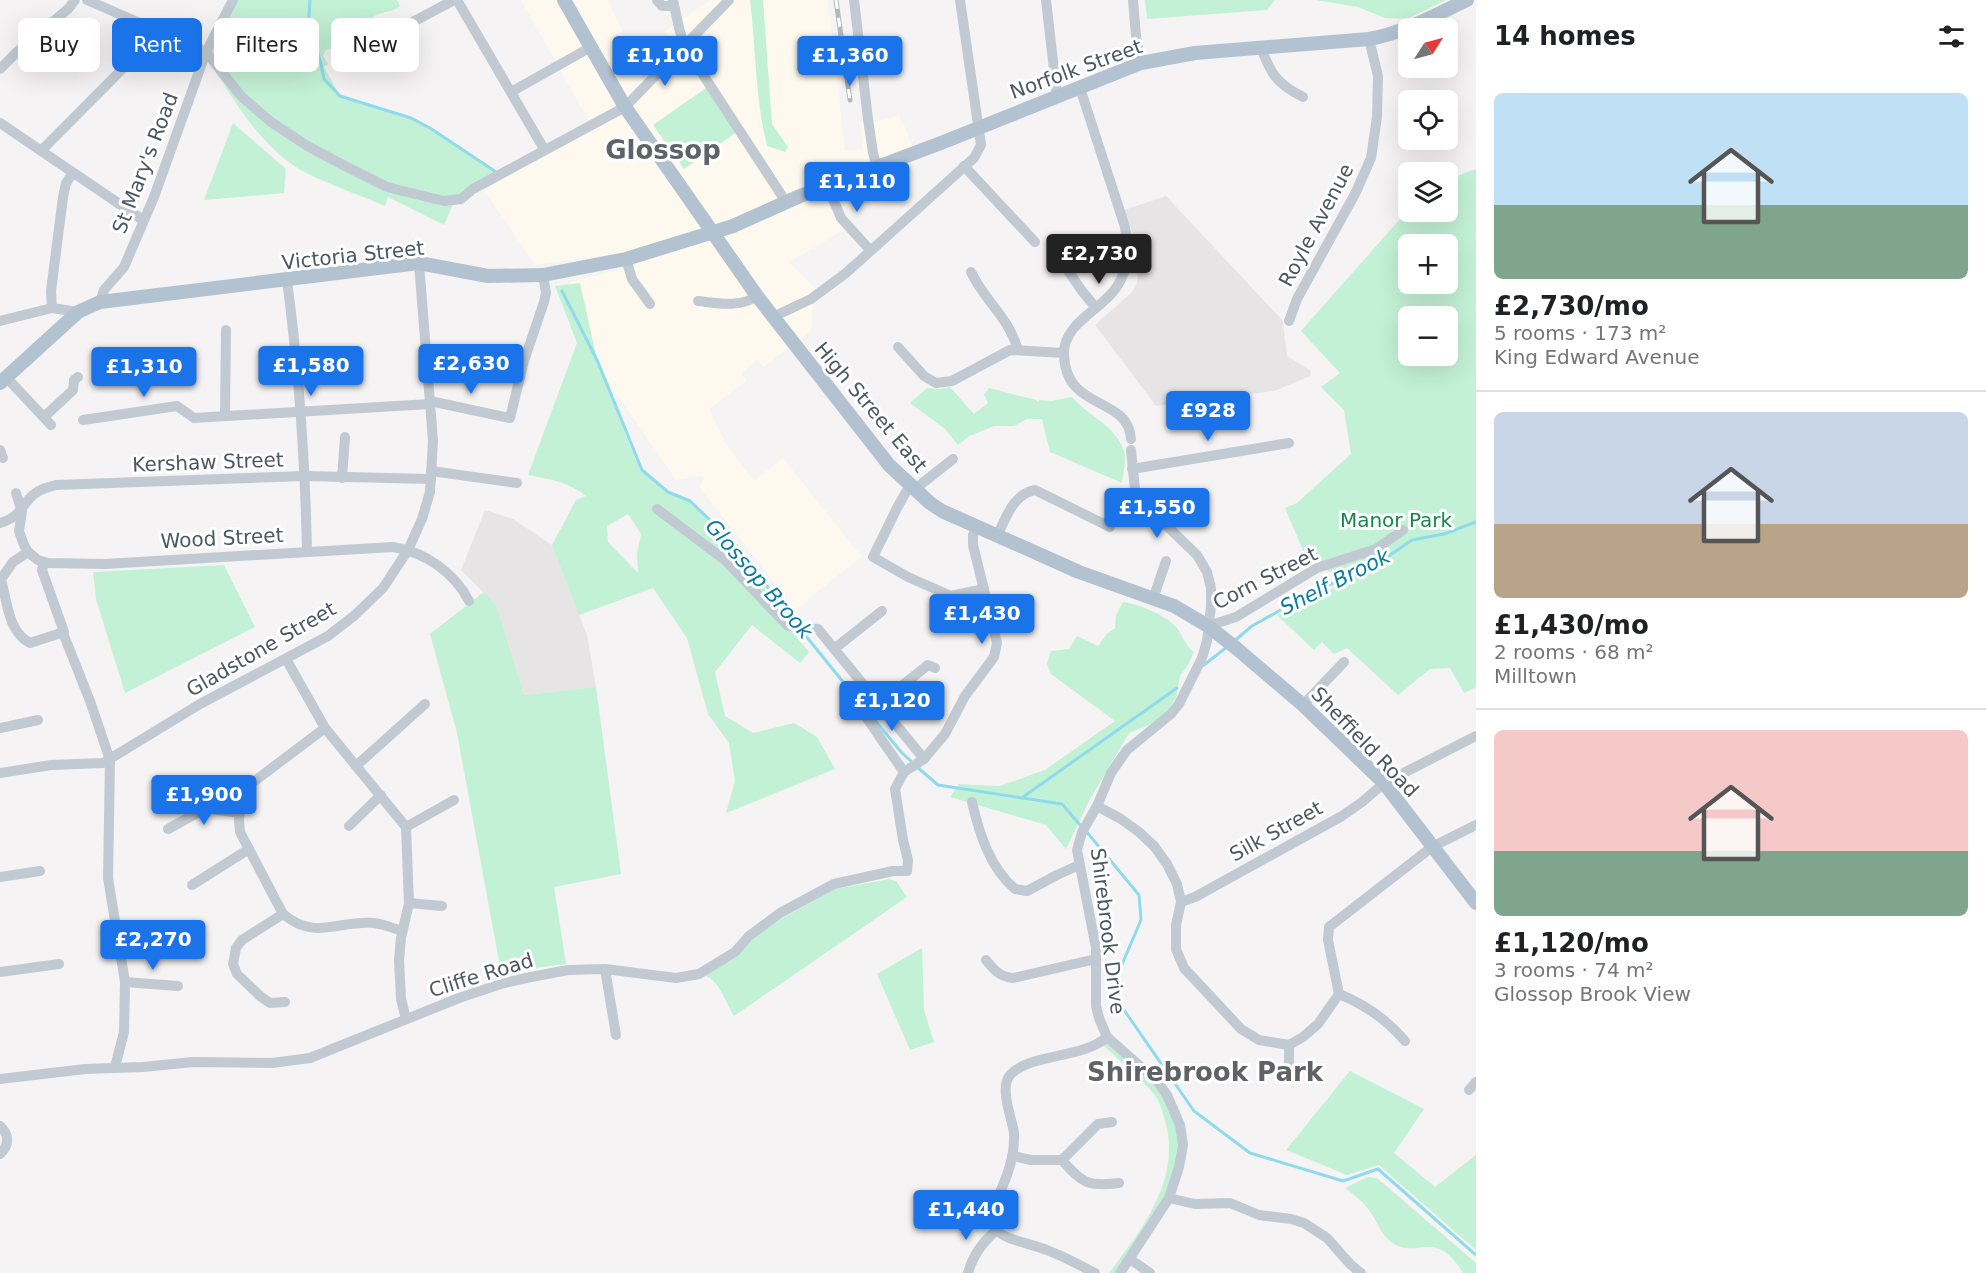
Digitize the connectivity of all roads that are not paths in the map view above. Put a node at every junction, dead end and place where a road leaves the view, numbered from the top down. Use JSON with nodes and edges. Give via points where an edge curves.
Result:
{"nodes":[{"id":1,"x":75,"y":0,"type":"edge"},
{"id":2,"x":87,"y":0,"type":"edge"},
{"id":3,"x":233,"y":0,"type":"edge"},
{"id":4,"x":456,"y":0,"type":"edge"},
{"id":5,"x":564,"y":0,"type":"edge"},
{"id":6,"x":657,"y":0,"type":"edge"},
{"id":7,"x":729,"y":0,"type":"edge"},
{"id":8,"x":854,"y":0,"type":"edge"},
{"id":9,"x":960,"y":0,"type":"edge"},
{"id":10,"x":1046,"y":0,"type":"edge"},
{"id":11,"x":1132,"y":0,"type":"edge"},
{"id":12,"x":1467,"y":0,"type":"edge"},
{"id":13,"x":673,"y":3,"type":"edge"},
{"id":14,"x":129,"y":18,"type":"edge"},
{"id":15,"x":419,"y":19,"type":"edge"},
{"id":16,"x":1369,"y":39,"type":"junction"},
{"id":17,"x":591,"y":47,"type":"junction"},
{"id":18,"x":685,"y":47,"type":"junction"},
{"id":19,"x":1261,"y":48,"type":"junction"},
{"id":20,"x":202,"y":50,"type":"edge"},
{"id":21,"x":207,"y":52,"type":"junction"},
{"id":22,"x":1141,"y":63,"type":"junction"},
{"id":23,"x":0,"y":69,"type":"edge"},
{"id":24,"x":119,"y":72,"type":"edge"},
{"id":25,"x":1080,"y":88,"type":"junction"},
{"id":26,"x":511,"y":92,"type":"junction"},
{"id":27,"x":1057,"y":96,"type":"junction"},
{"id":28,"x":1303,"y":97,"type":"dead end"},
{"id":29,"x":625,"y":107,"type":"junction"},
{"id":30,"x":0,"y":123,"type":"edge"},
{"id":31,"x":977,"y":127,"type":"junction"},
{"id":32,"x":544,"y":150,"type":"junction"},
{"id":33,"x":41,"y":151,"type":"junction"},
{"id":34,"x":964,"y":166,"type":"junction"},
{"id":35,"x":877,"y":167,"type":"junction"},
{"id":36,"x":73,"y":173,"type":"junction"},
{"id":37,"x":828,"y":187,"type":"junction"},
{"id":38,"x":786,"y":202,"type":"junction"},
{"id":39,"x":143,"y":220,"type":"junction"},
{"id":40,"x":712,"y":232,"type":"junction"},
{"id":41,"x":1035,"y":242,"type":"dead end"},
{"id":42,"x":870,"y":250,"type":"junction"},
{"id":43,"x":626,"y":259,"type":"junction"},
{"id":44,"x":1060,"y":259,"type":"dead end"},
{"id":45,"x":419,"y":263,"type":"junction"},
{"id":46,"x":971,"y":272,"type":"dead end"},
{"id":47,"x":543,"y":275,"type":"junction"},
{"id":48,"x":287,"y":280,"type":"junction"},
{"id":49,"x":757,"y":296,"type":"junction"},
{"id":50,"x":698,"y":301,"type":"dead end"},
{"id":51,"x":100,"y":302,"type":"junction"},
{"id":52,"x":650,"y":304,"type":"dead end"},
{"id":53,"x":52,"y":308,"type":"junction"},
{"id":54,"x":1096,"y":308,"type":"junction"},
{"id":55,"x":78,"y":312,"type":"junction"},
{"id":56,"x":773,"y":317,"type":"junction"},
{"id":57,"x":0,"y":321,"type":"edge"},
{"id":58,"x":1289,"y":321,"type":"dead end"},
{"id":59,"x":226,"y":330,"type":"dead end"},
{"id":60,"x":898,"y":346,"type":"dead end"},
{"id":61,"x":1018,"y":350,"type":"junction"},
{"id":62,"x":1064,"y":353,"type":"junction"},
{"id":63,"x":524,"y":361,"type":"junction"},
{"id":64,"x":428,"y":366,"type":"junction"},
{"id":65,"x":78,"y":377,"type":"dead end"},
{"id":66,"x":3,"y":380,"type":"edge"},
{"id":67,"x":430,"y":403,"type":"junction"},
{"id":68,"x":300,"y":412,"type":"junction"},
{"id":69,"x":225,"y":415,"type":"junction"},
{"id":70,"x":83,"y":420,"type":"dead end"},
{"id":71,"x":345,"y":437,"type":"dead end"},
{"id":72,"x":1289,"y":443,"type":"dead end"},
{"id":73,"x":952,"y":459,"type":"dead end"},
{"id":74,"x":1132,"y":470,"type":"junction"},
{"id":75,"x":431,"y":475,"type":"junction"},
{"id":76,"x":305,"y":476,"type":"junction"},
{"id":77,"x":342,"y":478,"type":"junction"},
{"id":78,"x":517,"y":483,"type":"dead end"},
{"id":79,"x":913,"y":487,"type":"junction"},
{"id":80,"x":16,"y":493,"type":"dead end"},
{"id":81,"x":657,"y":509,"type":"dead end"},
{"id":82,"x":22,"y":511,"type":"junction"},
{"id":83,"x":0,"y":523,"type":"edge"},
{"id":84,"x":1110,"y":527,"type":"dead end"},
{"id":85,"x":977,"y":528,"type":"junction"},
{"id":86,"x":1403,"y":530,"type":"dead end"},
{"id":87,"x":997,"y":536,"type":"junction"},
{"id":88,"x":408,"y":550,"type":"junction"},
{"id":89,"x":307,"y":551,"type":"junction"},
{"id":90,"x":28,"y":552,"type":"junction"},
{"id":91,"x":41,"y":561,"type":"junction"},
{"id":92,"x":1166,"y":561,"type":"dead end"},
{"id":93,"x":984,"y":589,"type":"junction"},
{"id":94,"x":1152,"y":599,"type":"junction"},
{"id":95,"x":469,"y":601,"type":"dead end"},
{"id":96,"x":882,"y":611,"type":"dead end"},
{"id":97,"x":1208,"y":626,"type":"junction"},
{"id":98,"x":63,"y":633,"type":"junction"},
{"id":99,"x":834,"y":649,"type":"junction"},
{"id":100,"x":286,"y":659,"type":"junction"},
{"id":101,"x":1344,"y":662,"type":"dead end"},
{"id":102,"x":935,"y":668,"type":"dead end"},
{"id":103,"x":425,"y":704,"type":"dead end"},
{"id":104,"x":879,"y":704,"type":"junction"},
{"id":105,"x":1303,"y":705,"type":"junction"},
{"id":106,"x":859,"y":707,"type":"dead end"},
{"id":107,"x":38,"y":720,"type":"dead end"},
{"id":108,"x":0,"y":728,"type":"edge"},
{"id":109,"x":326,"y":728,"type":"junction"},
{"id":110,"x":1476,"y":736,"type":"edge"},
{"id":111,"x":110,"y":760,"type":"junction"},
{"id":112,"x":921,"y":761,"type":"junction"},
{"id":113,"x":356,"y":766,"type":"junction"},
{"id":114,"x":905,"y":771,"type":"junction"},
{"id":115,"x":0,"y":773,"type":"edge"},
{"id":116,"x":1384,"y":783,"type":"junction"},
{"id":117,"x":381,"y":795,"type":"junction"},
{"id":118,"x":454,"y":800,"type":"dead end"},
{"id":119,"x":972,"y":802,"type":"dead end"},
{"id":120,"x":1097,"y":806,"type":"junction"},
{"id":121,"x":239,"y":813,"type":"junction"},
{"id":122,"x":1476,"y":825,"type":"edge"},
{"id":123,"x":349,"y":826,"type":"dead end"},
{"id":124,"x":406,"y":827,"type":"junction"},
{"id":125,"x":168,"y":829,"type":"dead end"},
{"id":126,"x":1432,"y":847,"type":"junction"},
{"id":127,"x":249,"y":849,"type":"junction"},
{"id":128,"x":1079,"y":866,"type":"junction"},
{"id":129,"x":40,"y":871,"type":"dead end"},
{"id":130,"x":0,"y":877,"type":"edge"},
{"id":131,"x":192,"y":885,"type":"dead end"},
{"id":132,"x":1181,"y":902,"type":"junction"},
{"id":133,"x":410,"y":903,"type":"junction"},
{"id":134,"x":1476,"y":903,"type":"edge"},
{"id":135,"x":442,"y":906,"type":"dead end"},
{"id":136,"x":283,"y":914,"type":"junction"},
{"id":137,"x":402,"y":931,"type":"junction"},
{"id":138,"x":1096,"y":959,"type":"junction"},
{"id":139,"x":986,"y":960,"type":"dead end"},
{"id":140,"x":59,"y":964,"type":"dead end"},
{"id":141,"x":605,"y":969,"type":"junction"},
{"id":142,"x":0,"y":972,"type":"edge"},
{"id":143,"x":125,"y":982,"type":"junction"},
{"id":144,"x":178,"y":986,"type":"dead end"},
{"id":145,"x":1340,"y":994,"type":"junction"},
{"id":146,"x":285,"y":1002,"type":"dead end"},
{"id":147,"x":406,"y":1019,"type":"junction"},
{"id":148,"x":616,"y":1035,"type":"dead end"},
{"id":149,"x":1107,"y":1037,"type":"junction"},
{"id":150,"x":1405,"y":1041,"type":"dead end"},
{"id":151,"x":1289,"y":1045,"type":"junction"},
{"id":152,"x":115,"y":1067,"type":"junction"},
{"id":153,"x":1289,"y":1073,"type":"dead end"},
{"id":154,"x":0,"y":1079,"type":"edge"},
{"id":155,"x":1112,"y":1122,"type":"dead end"},
{"id":156,"x":0,"y":1126,"type":"edge"},
{"id":157,"x":0,"y":1154,"type":"edge"},
{"id":158,"x":1013,"y":1156,"type":"junction"},
{"id":159,"x":1062,"y":1160,"type":"junction"},
{"id":160,"x":1119,"y":1183,"type":"dead end"},
{"id":161,"x":1169,"y":1198,"type":"junction"},
{"id":162,"x":997,"y":1230,"type":"junction"},
{"id":163,"x":1130,"y":1259,"type":"junction"},
{"id":164,"x":968,"y":1273,"type":"edge"},
{"id":165,"x":1095,"y":1273,"type":"edge"},
{"id":166,"x":1120,"y":1273,"type":"edge"},
{"id":167,"x":1150,"y":1273,"type":"edge"},
{"id":168,"x":1361,"y":1273,"type":"edge"}],
"edges":[{"from":1,"to":23,"type":"street"},
{"from":2,"to":14,"type":"street"},
{"from":3,"to":21,"type":"street","name":"St Mary's Road"},
{"from":4,"to":15,"type":"street"},
{"from":4,"to":26,"type":"street"},
{"from":5,"to":17,"type":"main road","name":"High Street East"},
{"from":6,"to":13,"type":"street","via":[[662,6]]},
{"from":7,"to":18,"type":"street"},
{"from":8,"to":35,"type":"street"},
{"from":9,"to":31,"type":"street"},
{"from":10,"to":27,"type":"street"},
{"from":11,"to":22,"type":"street"},
{"from":12,"to":16,"type":"main road","name":"Norfolk Street","via":[[1407,28]]},
{"from":13,"to":18,"type":"street"},
{"from":16,"to":19,"type":"main road","name":"Norfolk Street"},
{"from":16,"to":58,"type":"street","name":"Royle Avenue","via":[[1378,76],[1371,158]]},
{"from":17,"to":26,"type":"street"},
{"from":17,"to":29,"type":"main road","name":"High Street East"},
{"from":18,"to":29,"type":"street"},
{"from":18,"to":38,"type":"street"},
{"from":19,"to":22,"type":"main road","name":"Norfolk Street","via":[[1196,53]]},
{"from":19,"to":28,"type":"street","via":[[1281,84]]},
{"from":20,"to":21,"type":"street"},
{"from":21,"to":32,"type":"street","via":[[241,96],[278,127],[387,187],[444,201],[461,199]]},
{"from":21,"to":39,"type":"street","name":"St Mary's Road"},
{"from":22,"to":25,"type":"main road","name":"Norfolk Street"},
{"from":24,"to":33,"type":"street"},
{"from":25,"to":27,"type":"main road","name":"Norfolk Street"},
{"from":25,"to":54,"type":"street","via":[[1128,242],[1123,275]]},
{"from":26,"to":32,"type":"street"},
{"from":27,"to":31,"type":"main road","name":"Norfolk Street"},
{"from":29,"to":32,"type":"street"},
{"from":29,"to":40,"type":"main road","name":"High Street East"},
{"from":30,"to":33,"type":"street"},
{"from":31,"to":34,"type":"street","via":[[981,145]]},
{"from":31,"to":35,"type":"main road","name":"Norfolk Street"},
{"from":33,"to":36,"type":"street"},
{"from":34,"to":41,"type":"street"},
{"from":34,"to":42,"type":"street"},
{"from":35,"to":37,"type":"main road","name":"Norfolk Street"},
{"from":36,"to":39,"type":"street"},
{"from":36,"to":53,"type":"street","via":[[63,197]]},
{"from":37,"to":38,"type":"main road","name":"Norfolk Street"},
{"from":37,"to":42,"type":"street","via":[[841,218]]},
{"from":38,"to":40,"type":"main road","name":"Norfolk Street"},
{"from":39,"to":51,"type":"street","name":"St Mary's Road","via":[[124,267],[104,290]]},
{"from":40,"to":43,"type":"main road","name":"Victoria Street"},
{"from":40,"to":49,"type":"main road","name":"High Street East"},
{"from":42,"to":56,"type":"street","via":[[811,300]]},
{"from":43,"to":47,"type":"main road","name":"Victoria Street"},
{"from":43,"to":52,"type":"street","via":[[632,279]]},
{"from":44,"to":54,"type":"street"},
{"from":45,"to":47,"type":"main road","name":"Victoria Street","via":[[488,276]]},
{"from":45,"to":48,"type":"main road","name":"Victoria Street"},
{"from":45,"to":64,"type":"street","name":"Gladstone Street"},
{"from":46,"to":61,"type":"street","via":[[1005,319]]},
{"from":47,"to":63,"type":"street","via":[[546,293]]},
{"from":48,"to":51,"type":"main road","name":"Victoria Street"},
{"from":48,"to":68,"type":"street"},
{"from":49,"to":50,"type":"street","via":[[748,302]]},
{"from":49,"to":56,"type":"main road","name":"High Street East"},
{"from":51,"to":55,"type":"main road","name":"Victoria Street"},
{"from":53,"to":55,"type":"street"},
{"from":53,"to":57,"type":"street"},
{"from":54,"to":62,"type":"street","via":[[1071,331]]},
{"from":55,"to":66,"type":"main road","name":"Victoria Street"},
{"from":56,"to":79,"type":"main road","name":"High Street East","via":[[889,465]]},
{"from":59,"to":69,"type":"street"},
{"from":60,"to":61,"type":"street","via":[[924,376],[936,383],[952,381],[1002,353]]},
{"from":61,"to":62,"type":"street"},
{"from":62,"to":74,"type":"street","name":"Shirebrook Drive","via":[[1066,368],[1080,393],[1114,410],[1130,427]]},
{"from":63,"to":64,"type":"street"},
{"from":63,"to":67,"type":"street","via":[[510,418]]},
{"from":64,"to":67,"type":"street","name":"Gladstone Street"},
{"from":65,"to":66,"type":"street","via":[[73,390],[48,421]]},
{"from":67,"to":68,"type":"street"},
{"from":67,"to":75,"type":"street","name":"Gladstone Street"},
{"from":68,"to":69,"type":"street"},
{"from":68,"to":76,"type":"street"},
{"from":69,"to":70,"type":"street","via":[[194,418],[177,406]]},
{"from":71,"to":77,"type":"street"},
{"from":72,"to":74,"type":"street"},
{"from":73,"to":79,"type":"street"},
{"from":74,"to":97,"type":"street","name":"Shirebrook Drive","via":[[1142,502],[1197,555],[1207,572],[1211,588]]},
{"from":75,"to":77,"type":"street","name":"Kershaw Street"},
{"from":75,"to":78,"type":"street","name":"Kershaw Street"},
{"from":75,"to":88,"type":"street","name":"Gladstone Street","via":[[427,504]]},
{"from":76,"to":77,"type":"street","name":"Kershaw Street"},
{"from":76,"to":82,"type":"street","name":"Kershaw Street","via":[[56,485],[35,493]]},
{"from":76,"to":89,"type":"street"},
{"from":79,"to":85,"type":"main road","name":"High Street East","via":[[942,511]]},
{"from":79,"to":93,"type":"street","via":[[897,508],[873,557],[951,596]]},
{"from":80,"to":82,"type":"street"},
{"from":81,"to":99,"type":"street","via":[[726,561],[788,626],[818,629]]},
{"from":82,"to":83,"type":"street","name":"Kershaw Street"},
{"from":82,"to":90,"type":"street","via":[[19,531]]},
{"from":84,"to":87,"type":"street","via":[[1035,490],[1023,492],[1013,503]]},
{"from":85,"to":87,"type":"main road","name":"High Street East"},
{"from":85,"to":93,"type":"street","via":[[973,545]]},
{"from":86,"to":97,"type":"street","name":"Corn Street","via":[[1376,549],[1317,568],[1236,617]]},
{"from":87,"to":94,"type":"main road","name":"High Street East"},
{"from":88,"to":89,"type":"street","name":"Wood Street","via":[[393,547]]},
{"from":88,"to":95,"type":"street","via":[[437,564],[454,578]]},
{"from":88,"to":100,"type":"street","name":"Gladstone Street","via":[[383,588],[355,615],[328,636]]},
{"from":89,"to":91,"type":"street","name":"Wood Street","via":[[105,564]]},
{"from":90,"to":91,"type":"street"},
{"from":90,"to":98,"type":"street","via":[[1,579],[14,628],[20,638],[30,643]]},
{"from":91,"to":98,"type":"street"},
{"from":92,"to":94,"type":"street"},
{"from":93,"to":112,"type":"street","via":[[997,643],[994,657],[965,696],[945,734]]},
{"from":94,"to":97,"type":"main road","name":"High Street East","via":[[1174,606]]},
{"from":96,"to":99,"type":"street"},
{"from":97,"to":105,"type":"main road","name":"Sheffield Road"},
{"from":97,"to":120,"type":"street","name":"Shirebrook Drive","via":[[1202,658],[1179,704],[1127,750],[1111,773]]},
{"from":98,"to":111,"type":"street"},
{"from":99,"to":104,"type":"street"},
{"from":100,"to":109,"type":"street"},
{"from":100,"to":111,"type":"street","name":"Gladstone Street","via":[[200,704]]},
{"from":101,"to":105,"type":"street"},
{"from":102,"to":104,"type":"street","via":[[928,665]]},
{"from":103,"to":113,"type":"street"},
{"from":104,"to":112,"type":"street"},
{"from":105,"to":116,"type":"main road","name":"Sheffield Road"},
{"from":106,"to":114,"type":"street"},
{"from":107,"to":108,"type":"street"},
{"from":109,"to":113,"type":"street"},
{"from":109,"to":121,"type":"street","via":[[252,783]]},
{"from":110,"to":116,"type":"street","name":"Silk Street"},
{"from":111,"to":115,"type":"street"},
{"from":111,"to":143,"type":"street","via":[[108,878]]},
{"from":112,"to":114,"type":"street"},
{"from":113,"to":117,"type":"street"},
{"from":114,"to":141,"type":"street","name":"Cliffe Road","via":[[895,789],[908,860],[906,871],[834,884],[780,913],[735,952],[699,974],[676,978]]},
{"from":116,"to":126,"type":"main road","name":"Sheffield Road"},
{"from":116,"to":132,"type":"street","name":"Silk Street","via":[[1342,816]]},
{"from":117,"to":123,"type":"street"},
{"from":117,"to":124,"type":"street"},
{"from":118,"to":124,"type":"street"},
{"from":119,"to":128,"type":"street","via":[[986,847],[1015,889],[1027,891]]},
{"from":120,"to":128,"type":"street","name":"Shirebrook Drive","via":[[1084,827],[1077,850]]},
{"from":120,"to":132,"type":"street","via":[[1121,819],[1154,846],[1177,884]]},
{"from":121,"to":125,"type":"street","via":[[206,808]]},
{"from":121,"to":127,"type":"street","via":[[240,832]]},
{"from":122,"to":126,"type":"street"},
{"from":124,"to":133,"type":"street"},
{"from":126,"to":134,"type":"main road","name":"Sheffield Road"},
{"from":126,"to":145,"type":"street","via":[[1329,927],[1328,940]]},
{"from":127,"to":131,"type":"street"},
{"from":127,"to":136,"type":"street"},
{"from":128,"to":138,"type":"street","name":"Shirebrook Drive"},
{"from":129,"to":130,"type":"street"},
{"from":132,"to":151,"type":"street","via":[[1176,949],[1184,968],[1241,1029],[1259,1040]]},
{"from":133,"to":135,"type":"street"},
{"from":133,"to":137,"type":"street"},
{"from":136,"to":137,"type":"street","via":[[294,923],[311,928],[376,923]]},
{"from":136,"to":146,"type":"street","via":[[243,940],[236,948],[233,964],[237,974],[270,1003]]},
{"from":137,"to":147,"type":"street","via":[[399,972]]},
{"from":138,"to":139,"type":"street","via":[[1013,978],[1005,977]]},
{"from":138,"to":149,"type":"street","name":"Shirebrook Drive","via":[[1096,1006]]},
{"from":140,"to":142,"type":"street"},
{"from":141,"to":147,"type":"street","name":"Cliffe Road","via":[[568,970],[504,983]]},
{"from":141,"to":148,"type":"street"},
{"from":143,"to":144,"type":"street"},
{"from":143,"to":152,"type":"street","via":[[124,1032]]},
{"from":145,"to":150,"type":"street","via":[[1356,1001]]},
{"from":145,"to":151,"type":"street","via":[[1318,1024]]},
{"from":147,"to":152,"type":"street","name":"Cliffe Road","via":[[310,1058],[272,1063],[193,1062]]},
{"from":149,"to":158,"type":"street","via":[[1009,1076],[1006,1088],[1014,1133]]},
{"from":149,"to":161,"type":"street","name":"Shirebrook Drive","via":[[1158,1082],[1180,1125],[1183,1145]]},
{"from":151,"to":153,"type":"street"},
{"from":152,"to":154,"type":"street","name":"Cliffe Road"},
{"from":155,"to":159,"type":"street","via":[[1098,1125]]},
{"from":156,"to":157,"type":"street","via":[[7,1135],[6,1148]]},
{"from":158,"to":159,"type":"street"},
{"from":158,"to":162,"type":"street","via":[[992,1211]]},
{"from":159,"to":160,"type":"street","via":[[1088,1183]]},
{"from":161,"to":163,"type":"street","name":"Shirebrook Drive"},
{"from":161,"to":168,"type":"street","via":[[1195,1204],[1230,1203],[1260,1215],[1304,1223],[1327,1238]]},
{"from":162,"to":164,"type":"street","via":[[974,1255]]},
{"from":162,"to":165,"type":"street"},
{"from":163,"to":166,"type":"street","name":"Shirebrook Drive"},
{"from":163,"to":167,"type":"street"}]}
